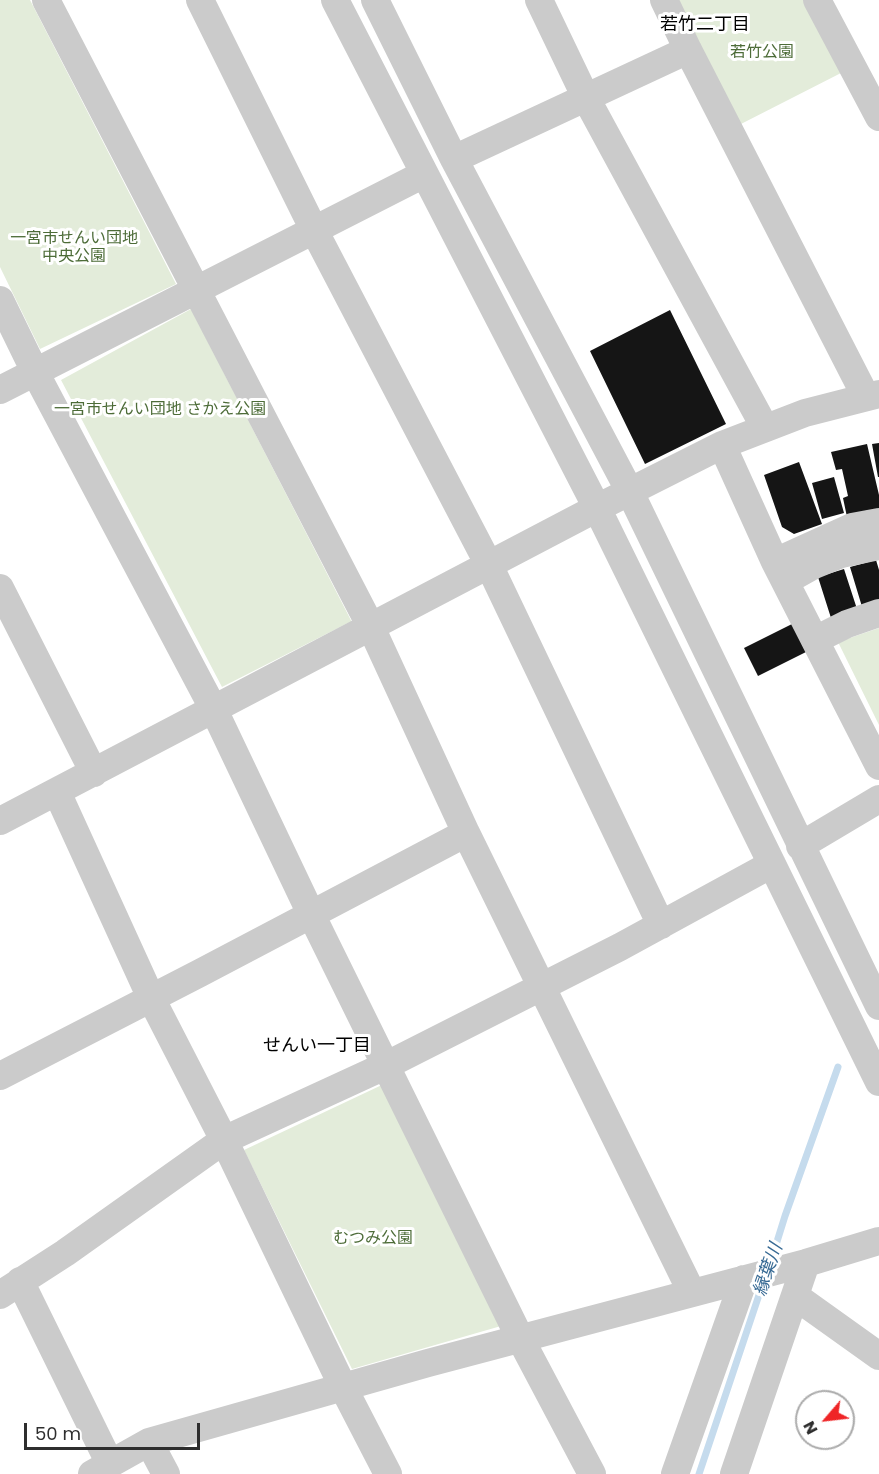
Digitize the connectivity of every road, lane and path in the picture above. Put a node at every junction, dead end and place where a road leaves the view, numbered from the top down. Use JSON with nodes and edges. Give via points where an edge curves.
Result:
{"nodes":[{"id":1,"x":46,"y":0,"type":"edge"},
{"id":2,"x":200,"y":0,"type":"edge"},
{"id":3,"x":335,"y":0,"type":"edge"},
{"id":4,"x":375,"y":0,"type":"edge"},
{"id":5,"x":538,"y":0,"type":"edge"},
{"id":6,"x":664,"y":0,"type":"edge"},
{"id":7,"x":817,"y":0,"type":"edge"},
{"id":8,"x":687,"y":50,"type":"junction"},
{"id":9,"x":586,"y":98,"type":"junction"},
{"id":10,"x":879,"y":117,"type":"edge"},
{"id":11,"x":454,"y":159,"type":"junction"},
{"id":12,"x":424,"y":174,"type":"junction"},
{"id":13,"x":314,"y":230,"type":"junction"},
{"id":14,"x":197,"y":289,"type":"junction"},
{"id":15,"x":0,"y":300,"type":"edge"},
{"id":16,"x":35,"y":372,"type":"junction"},
{"id":17,"x":0,"y":390,"type":"edge"},
{"id":18,"x":873,"y":395,"type":"edge"},
{"id":19,"x":765,"y":428,"type":"junction"},
{"id":20,"x":722,"y":445,"type":"junction"},
{"id":21,"x":630,"y":492,"type":"junction"},
{"id":22,"x":597,"y":508,"type":"junction"},
{"id":23,"x":879,"y":522,"type":"edge"},
{"id":24,"x":879,"y":546,"type":"edge"},
{"id":25,"x":489,"y":565,"type":"junction"},
{"id":26,"x":780,"y":572,"type":"junction"},
{"id":27,"x":0,"y":588,"type":"edge"},
{"id":28,"x":879,"y":613,"type":"edge"},
{"id":29,"x":371,"y":627,"type":"junction"},
{"id":30,"x":814,"y":640,"type":"junction"},
{"id":31,"x":214,"y":710,"type":"junction"},
{"id":32,"x":879,"y":766,"type":"edge"},
{"id":33,"x":94,"y":773,"type":"junction"},
{"id":34,"x":57,"y":792,"type":"junction"},
{"id":35,"x":879,"y":799,"type":"edge"},
{"id":36,"x":0,"y":821,"type":"edge"},
{"id":37,"x":466,"y":833,"type":"junction"},
{"id":38,"x":800,"y":846,"type":"junction"},
{"id":39,"x":772,"y":864,"type":"junction"},
{"id":40,"x":310,"y":914,"type":"junction"},
{"id":41,"x":662,"y":925,"type":"junction"},
{"id":42,"x":542,"y":987,"type":"junction"},
{"id":43,"x":151,"y":998,"type":"junction"},
{"id":44,"x":879,"y":1006,"type":"edge"},
{"id":45,"x":387,"y":1065,"type":"junction"},
{"id":46,"x":0,"y":1076,"type":"edge"},
{"id":47,"x":879,"y":1082,"type":"edge"},
{"id":48,"x":224,"y":1140,"type":"junction"},
{"id":49,"x":879,"y":1240,"type":"edge"},
{"id":50,"x":799,"y":1265,"type":"junction"},
{"id":51,"x":747,"y":1278,"type":"junction"},
{"id":52,"x":10,"y":1288,"type":"edge"},
{"id":53,"x":692,"y":1293,"type":"junction"},
{"id":54,"x":795,"y":1296,"type":"junction"},
{"id":55,"x":520,"y":1338,"type":"junction"},
{"id":56,"x":879,"y":1356,"type":"edge"},
{"id":57,"x":343,"y":1387,"type":"junction"},
{"id":58,"x":149,"y":1442,"type":"junction"},
{"id":59,"x":101,"y":1469,"type":"edge"},
{"id":60,"x":166,"y":1474,"type":"edge"},
{"id":61,"x":388,"y":1474,"type":"edge"},
{"id":62,"x":592,"y":1474,"type":"edge"},
{"id":63,"x":675,"y":1474,"type":"edge"},
{"id":64,"x":734,"y":1474,"type":"edge"}],
"edges":[{"from":1,"to":14,"type":"street"},
{"from":2,"to":13,"type":"street"},
{"from":3,"to":12,"type":"street"},
{"from":4,"to":11,"type":"street"},
{"from":5,"to":9,"type":"street"},
{"from":6,"to":8,"type":"street"},
{"from":7,"to":10,"type":"street"},
{"from":8,"to":9,"type":"street"},
{"from":8,"to":18,"type":"street"},
{"from":9,"to":11,"type":"street"},
{"from":9,"to":19,"type":"street"},
{"from":11,"to":21,"type":"street"},
{"from":12,"to":13,"type":"street"},
{"from":12,"to":22,"type":"street"},
{"from":13,"to":14,"type":"street"},
{"from":13,"to":25,"type":"street"},
{"from":14,"to":16,"type":"street"},
{"from":14,"to":29,"type":"street"},
{"from":15,"to":16,"type":"street"},
{"from":16,"to":17,"type":"street"},
{"from":16,"to":31,"type":"street"},
{"from":18,"to":19,"type":"street"},
{"from":19,"to":20,"type":"street"},
{"from":20,"to":21,"type":"street"},
{"from":20,"to":26,"type":"street"},
{"from":21,"to":22,"type":"street"},
{"from":21,"to":38,"type":"street"},
{"from":22,"to":25,"type":"street"},
{"from":22,"to":39,"type":"street"},
{"from":23,"to":26,"type":"street","via":[[852,527]]},
{"from":24,"to":26,"type":"street"},
{"from":25,"to":29,"type":"street"},
{"from":25,"to":41,"type":"street"},
{"from":26,"to":30,"type":"street"},
{"from":27,"to":33,"type":"street"},
{"from":28,"to":30,"type":"street"},
{"from":29,"to":31,"type":"street"},
{"from":29,"to":37,"type":"street"},
{"from":30,"to":32,"type":"street"},
{"from":31,"to":33,"type":"street"},
{"from":31,"to":40,"type":"street"},
{"from":33,"to":34,"type":"street"},
{"from":34,"to":36,"type":"street"},
{"from":34,"to":43,"type":"street"},
{"from":35,"to":38,"type":"street"},
{"from":37,"to":40,"type":"street"},
{"from":37,"to":42,"type":"street"},
{"from":38,"to":44,"type":"street"},
{"from":39,"to":41,"type":"street"},
{"from":39,"to":47,"type":"street"},
{"from":40,"to":43,"type":"street"},
{"from":40,"to":45,"type":"street"},
{"from":41,"to":42,"type":"street"},
{"from":42,"to":45,"type":"street"},
{"from":42,"to":53,"type":"street"},
{"from":43,"to":46,"type":"street"},
{"from":43,"to":48,"type":"street"},
{"from":45,"to":48,"type":"street"},
{"from":45,"to":55,"type":"street"},
{"from":48,"to":52,"type":"street"},
{"from":48,"to":57,"type":"street"},
{"from":49,"to":50,"type":"street"},
{"from":50,"to":51,"type":"street"},
{"from":50,"to":54,"type":"street"},
{"from":51,"to":53,"type":"street"},
{"from":51,"to":63,"type":"street"},
{"from":52,"to":59,"type":"street"},
{"from":53,"to":55,"type":"street"},
{"from":54,"to":56,"type":"street"},
{"from":54,"to":64,"type":"street"},
{"from":55,"to":57,"type":"street"},
{"from":55,"to":62,"type":"street"},
{"from":57,"to":58,"type":"street"},
{"from":57,"to":61,"type":"street"},
{"from":58,"to":59,"type":"street"},
{"from":58,"to":60,"type":"street"}]}
